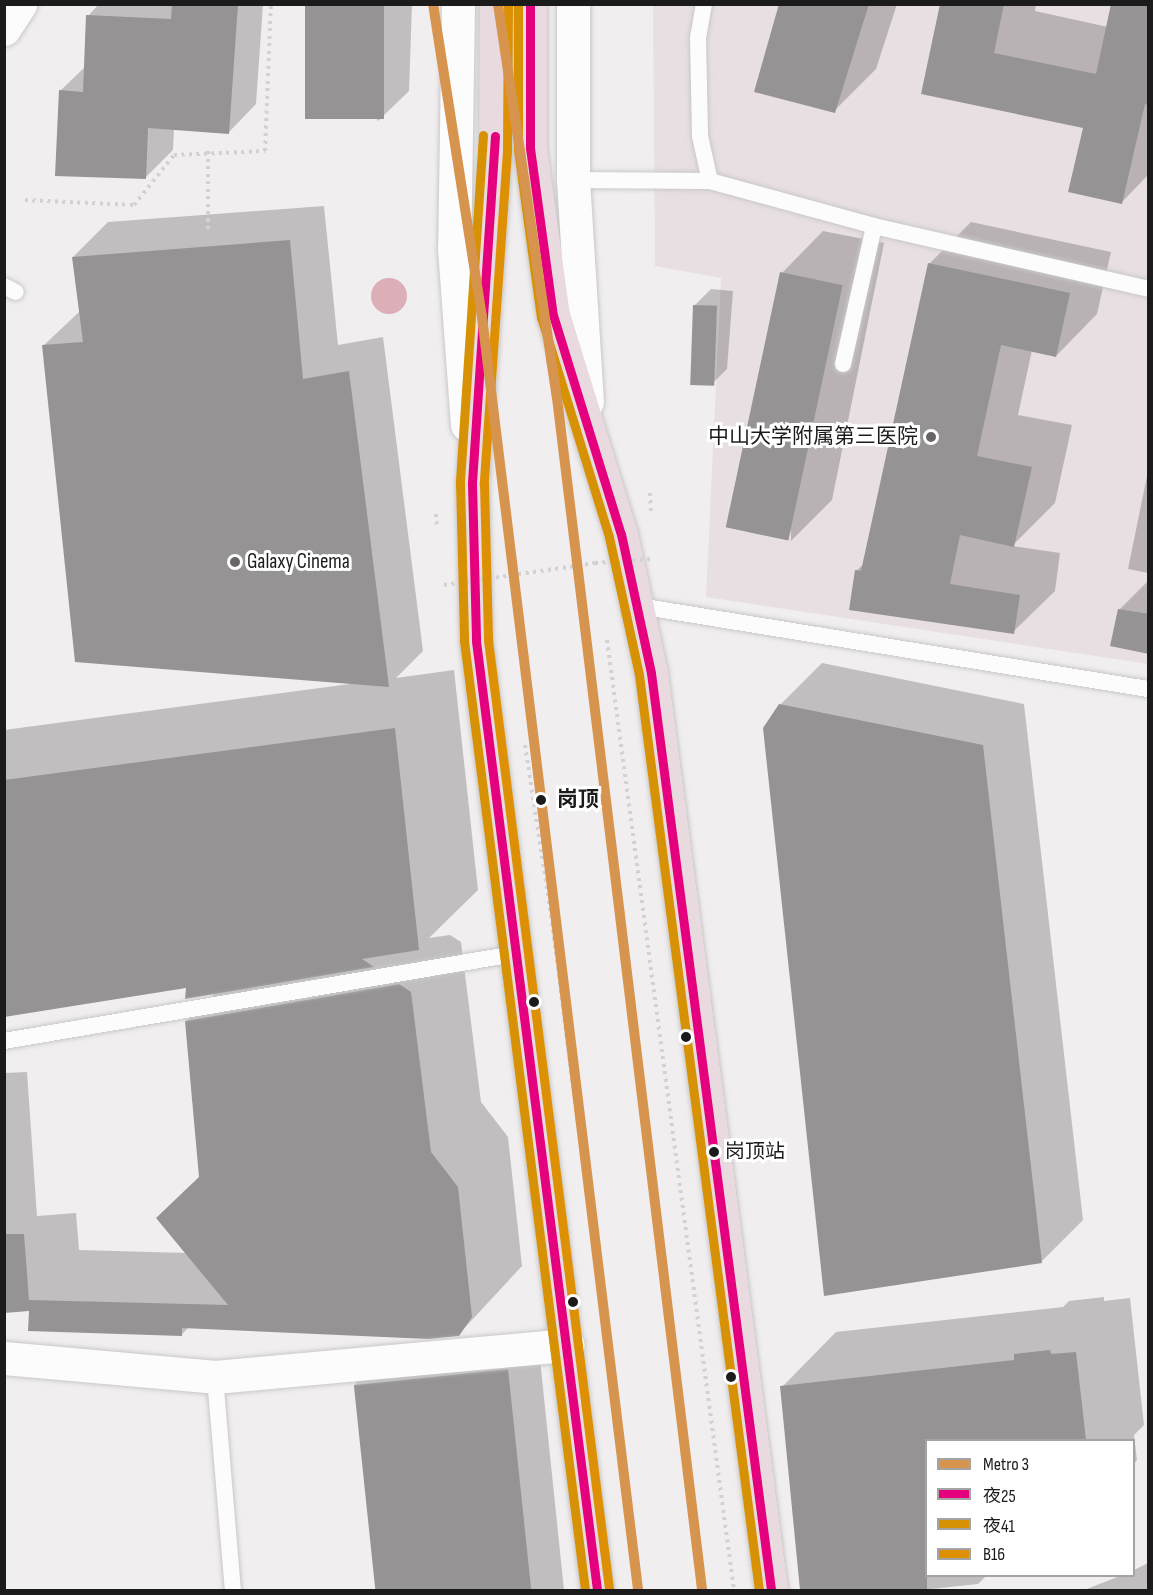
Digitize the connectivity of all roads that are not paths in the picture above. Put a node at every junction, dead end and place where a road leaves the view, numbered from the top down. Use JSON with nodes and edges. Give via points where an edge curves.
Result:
{"nodes":[{"id":1,"x":20,"y":4,"type":"edge"},
{"id":2,"x":458,"y":4,"type":"edge"},
{"id":3,"x":496,"y":4,"type":"edge"},
{"id":4,"x":530,"y":4,"type":"edge"},
{"id":5,"x":573,"y":4,"type":"edge"},
{"id":6,"x":704,"y":4,"type":"edge"},
{"id":7,"x":4,"y":29,"type":"edge"},
{"id":8,"x":573,"y":180,"type":"junction"},
{"id":9,"x":710,"y":181,"type":"junction"},
{"id":10,"x":874,"y":226,"type":"junction"},
{"id":11,"x":1149,"y":289,"type":"edge"},
{"id":12,"x":843,"y":364,"type":"dead end"},
{"id":13,"x":589,"y":433,"type":"junction"},
{"id":14,"x":472,"y":484,"type":"junction"},
{"id":15,"x":639,"y":606,"type":"junction"},
{"id":16,"x":1149,"y":689,"type":"edge"},
{"id":17,"x":514,"y":954,"type":"junction"},
{"id":18,"x":4,"y":1041,"type":"edge"},
{"id":19,"x":567,"y":1345,"type":"junction"},
{"id":20,"x":4,"y":1358,"type":"edge"},
{"id":21,"x":215,"y":1377,"type":"junction"},
{"id":22,"x":233,"y":1590,"type":"edge"},
{"id":23,"x":597,"y":1590,"type":"edge"},
{"id":24,"x":771,"y":1590,"type":"edge"}],
"edges":[{"from":1,"to":7,"type":"main road"},
{"from":2,"to":14,"type":"main road","via":[[454,248]]},
{"from":3,"to":14,"type":"highway","via":[[495,150]]},
{"from":4,"to":13,"type":"highway","via":[[530,148],[553,315]]},
{"from":5,"to":8,"type":"main road"},
{"from":6,"to":9,"type":"lane","via":[[698,38],[700,136]]},
{"from":8,"to":9,"type":"lane"},
{"from":8,"to":13,"type":"main road"},
{"from":9,"to":10,"type":"lane"},
{"from":10,"to":11,"type":"lane"},
{"from":10,"to":12,"type":"lane"},
{"from":13,"to":15,"type":"highway"},
{"from":14,"to":17,"type":"highway","via":[[476,641]]},
{"from":15,"to":16,"type":"lane"},
{"from":15,"to":24,"type":"highway","via":[[662,741]]},
{"from":17,"to":18,"type":"lane"},
{"from":17,"to":19,"type":"highway"},
{"from":19,"to":21,"type":"main road"},
{"from":19,"to":23,"type":"highway"},
{"from":20,"to":21,"type":"main road"},
{"from":21,"to":22,"type":"lane"}]}
